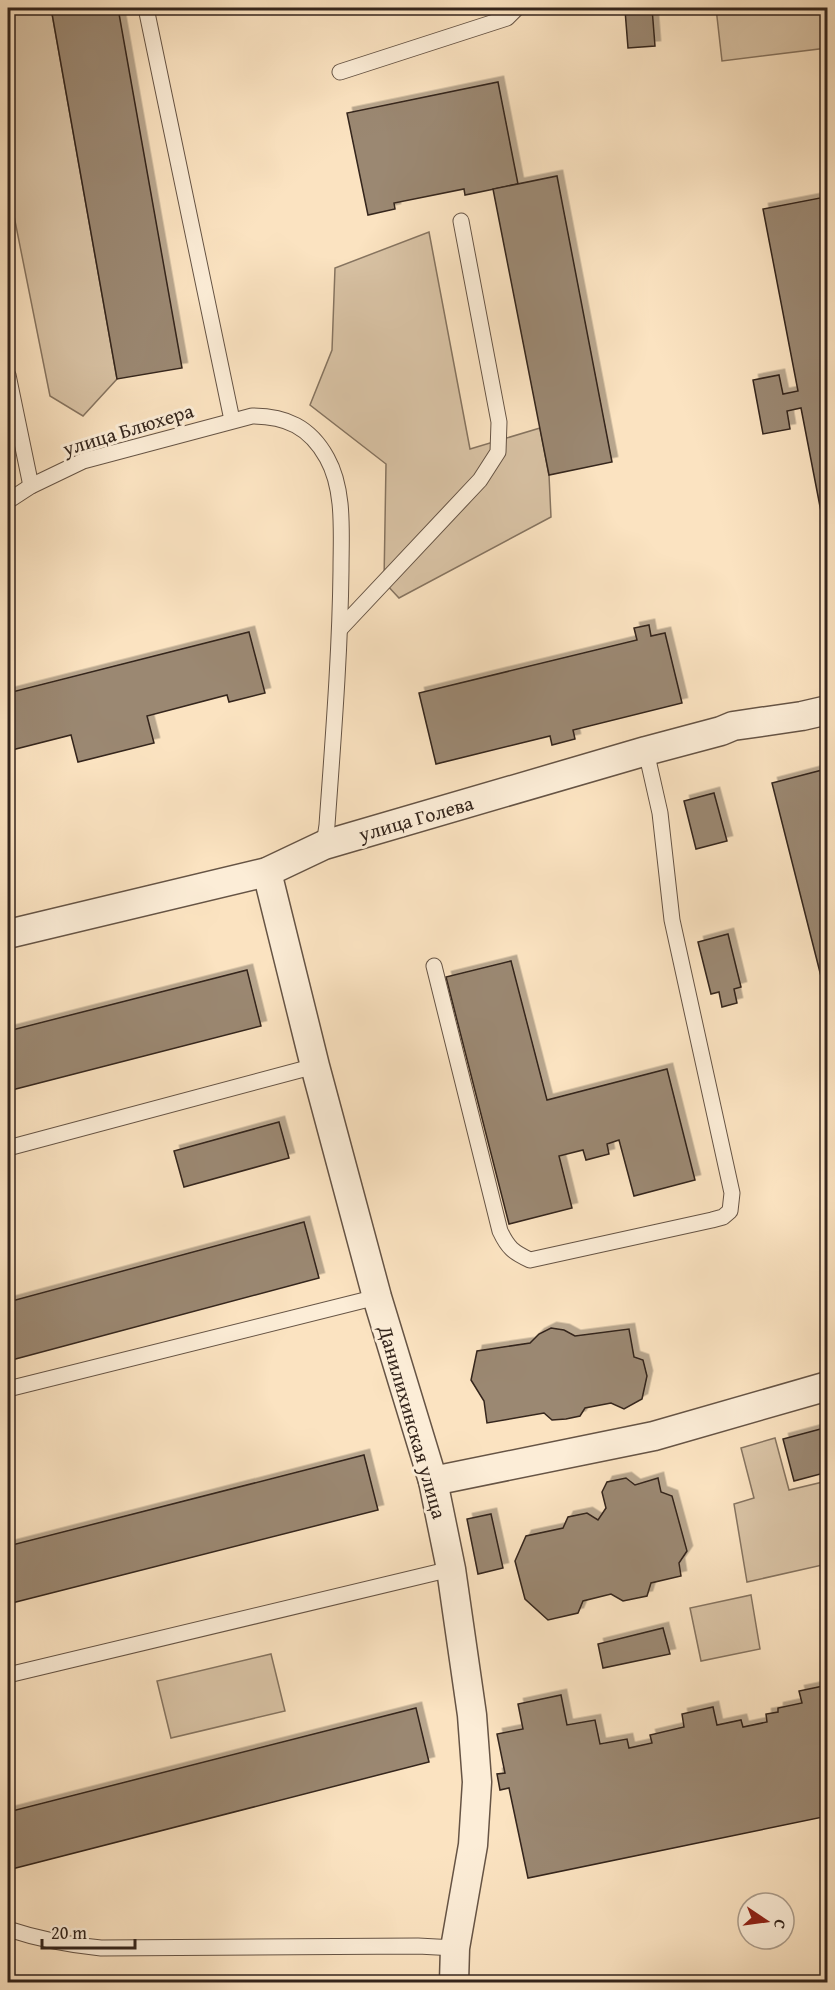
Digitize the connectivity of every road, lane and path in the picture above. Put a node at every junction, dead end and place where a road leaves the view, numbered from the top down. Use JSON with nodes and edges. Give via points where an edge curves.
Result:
{"nodes":[{"id":1,"x":146,"y":8,"type":"edge"},
{"id":2,"x":517,"y":8,"type":"edge"},
{"id":3,"x":340,"y":72,"type":"dead end"},
{"id":4,"x":461,"y":221,"type":"dead end"},
{"id":5,"x":8,"y":375,"type":"edge"},
{"id":6,"x":232,"y":420,"type":"junction"},
{"id":7,"x":31,"y":486,"type":"junction"},
{"id":8,"x":8,"y":501,"type":"edge"},
{"id":9,"x":340,"y":629,"type":"junction"},
{"id":10,"x":828,"y":710,"type":"edge"},
{"id":11,"x":646,"y":751,"type":"junction"},
{"id":12,"x":324,"y":845,"type":"junction"},
{"id":13,"x":267,"y":872,"type":"junction"},
{"id":14,"x":8,"y":934,"type":"edge"},
{"id":15,"x":435,"y":966,"type":"dead end"},
{"id":16,"x":315,"y":1065,"type":"junction"},
{"id":17,"x":8,"y":1148,"type":"edge"},
{"id":18,"x":377,"y":1297,"type":"junction"},
{"id":19,"x":828,"y":1386,"type":"edge"},
{"id":20,"x":8,"y":1389,"type":"edge"},
{"id":21,"x":433,"y":1481,"type":"junction"},
{"id":22,"x":452,"y":1569,"type":"junction"},
{"id":23,"x":8,"y":1674,"type":"edge"},
{"id":24,"x":8,"y":1929,"type":"edge"},
{"id":25,"x":455,"y":1948,"type":"junction"},
{"id":26,"x":454,"y":1983,"type":"edge"}],
"edges":[{"from":1,"to":6,"type":"lane"},
{"from":2,"to":3,"type":"lane","via":[[507,18]]},
{"from":4,"to":9,"type":"lane","via":[[499,422],[498,452],[480,480]]},
{"from":5,"to":7,"type":"lane"},
{"from":6,"to":7,"type":"lane","name":"улица Блюхера","via":[[83,461]]},
{"from":6,"to":9,"type":"lane","name":"улица Блюхера","via":[[272,416],[287,421],[301,427],[327,458],[335,476],[341,523]]},
{"from":7,"to":8,"type":"lane","name":"улица Блюхера"},
{"from":9,"to":12,"type":"lane","name":"улица Блюхера"},
{"from":10,"to":11,"type":"street","name":"улица Голева","via":[[733,726]]},
{"from":11,"to":12,"type":"street","name":"улица Голева"},
{"from":11,"to":15,"type":"lane","via":[[660,813],[672,920],[732,1193],[730,1211],[712,1220],[530,1260],[506,1246]]},
{"from":12,"to":13,"type":"street","name":"улица Голева"},
{"from":13,"to":14,"type":"street","name":"улица Голева"},
{"from":13,"to":16,"type":"street","name":"Данилихинская улица"},
{"from":16,"to":17,"type":"lane"},
{"from":16,"to":18,"type":"street","name":"Данилихинская улица"},
{"from":18,"to":20,"type":"lane"},
{"from":18,"to":21,"type":"street","name":"Данилихинская улица"},
{"from":19,"to":21,"type":"street","via":[[654,1436]]},
{"from":21,"to":22,"type":"street","name":"Данилихинская улица"},
{"from":22,"to":23,"type":"lane"},
{"from":22,"to":25,"type":"street","name":"Данилихинская улица","via":[[477,1782],[473,1845]]},
{"from":24,"to":25,"type":"lane","via":[[32,1937],[101,1948]]},
{"from":25,"to":26,"type":"street","name":"Данилихинская улица"}]}
